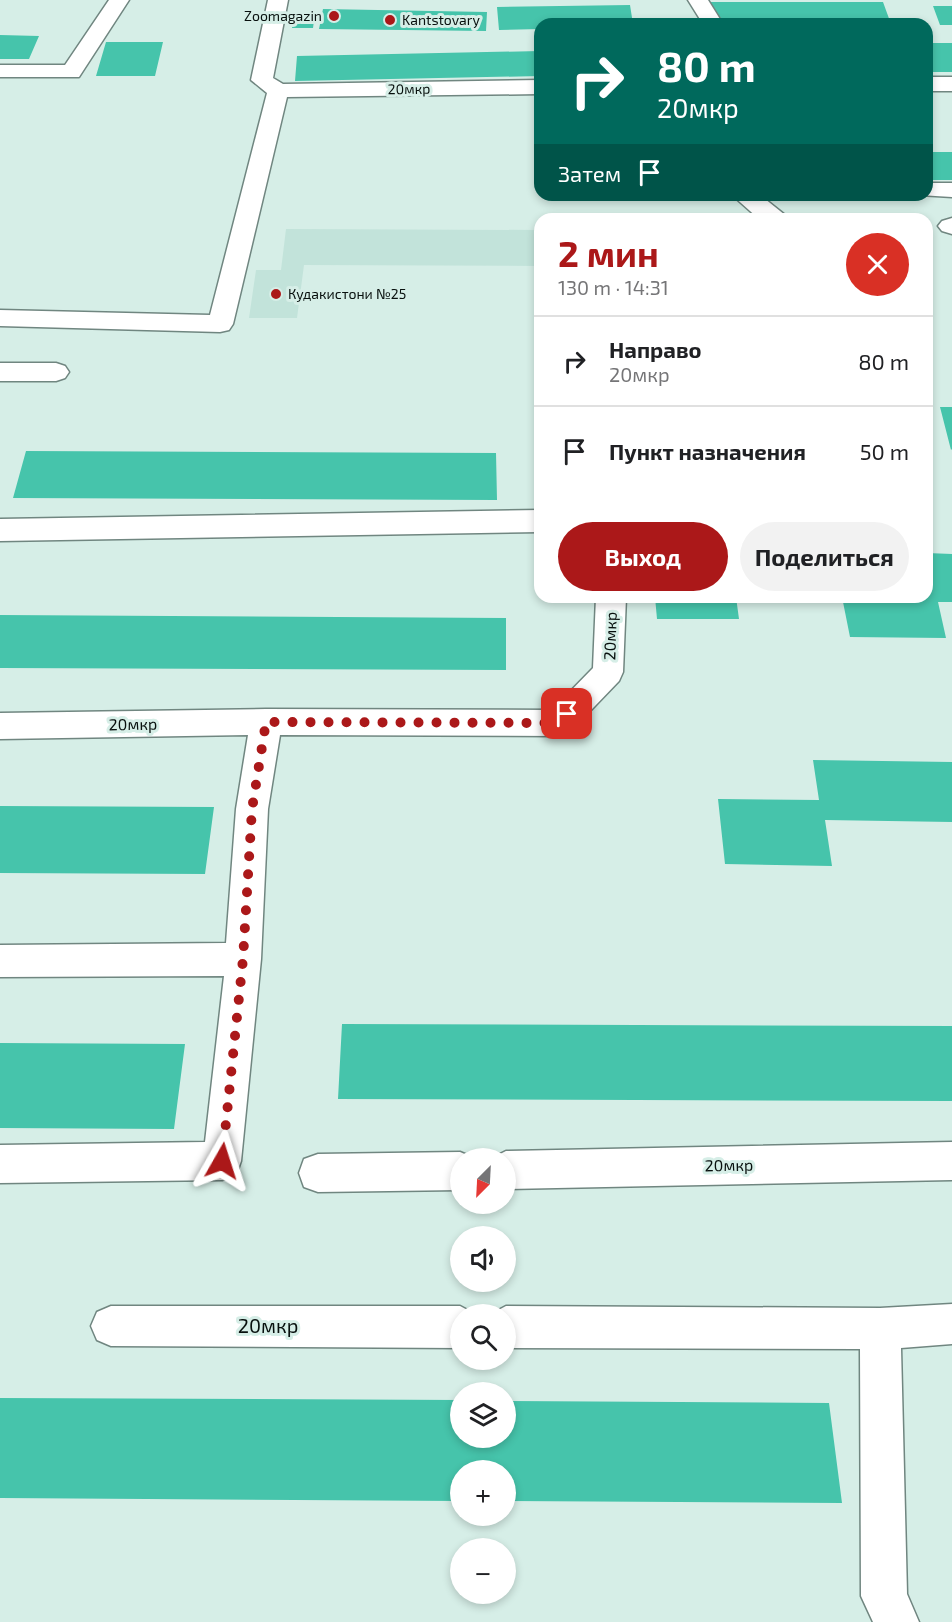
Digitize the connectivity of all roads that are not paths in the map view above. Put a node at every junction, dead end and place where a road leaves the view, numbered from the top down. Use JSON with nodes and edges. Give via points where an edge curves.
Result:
{"nodes":[{"id":1,"x":119,"y":0,"type":"edge"},
{"id":2,"x":278,"y":0,"type":"edge"},
{"id":3,"x":698,"y":0,"type":"edge"},
{"id":4,"x":709,"y":18,"type":"edge"},
{"id":5,"x":0,"y":70,"type":"edge"},
{"id":6,"x":933,"y":84,"type":"edge"},
{"id":7,"x":952,"y":84,"type":"edge"},
{"id":8,"x":534,"y":87,"type":"edge"},
{"id":9,"x":278,"y":91,"type":"junction"},
{"id":10,"x":933,"y":190,"type":"edge"},
{"id":11,"x":952,"y":190,"type":"edge"},
{"id":12,"x":753,"y":201,"type":"edge"},
{"id":13,"x":770,"y":213,"type":"edge"},
{"id":14,"x":0,"y":318,"type":"edge"},
{"id":15,"x":0,"y":372,"type":"edge"},
{"id":16,"x":56,"y":372,"type":"dead end"},
{"id":17,"x":534,"y":521,"type":"edge"},
{"id":18,"x":0,"y":530,"type":"edge"},
{"id":19,"x":611,"y":603,"type":"edge"},
{"id":20,"x":266,"y":722,"type":"junction"},
{"id":21,"x":0,"y":726,"type":"edge"},
{"id":22,"x":243,"y":959,"type":"junction"},
{"id":23,"x":0,"y":961,"type":"edge"},
{"id":24,"x":952,"y":1161,"type":"edge"},
{"id":25,"x":0,"y":1164,"type":"edge"},
{"id":26,"x":516,"y":1170,"type":"edge"},
{"id":27,"x":450,"y":1171,"type":"edge"},
{"id":28,"x":318,"y":1173,"type":"dead end"},
{"id":29,"x":952,"y":1324,"type":"edge"},
{"id":30,"x":111,"y":1326,"type":"dead end"},
{"id":31,"x":450,"y":1327,"type":"edge"},
{"id":32,"x":516,"y":1327,"type":"edge"},
{"id":33,"x":880,"y":1329,"type":"junction"},
{"id":34,"x":896,"y":1622,"type":"edge"}],
"edges":[{"from":1,"to":5,"type":"street","via":[[71,72]]},
{"from":2,"to":9,"type":"street","via":[[262,80]]},
{"from":3,"to":4,"type":"street"},
{"from":6,"to":7,"type":"street"},
{"from":8,"to":9,"type":"street","name":"20мкр"},
{"from":9,"to":14,"type":"street","via":[[220,324]]},
{"from":10,"to":11,"type":"street"},
{"from":12,"to":13,"type":"street"},
{"from":15,"to":16,"type":"street"},
{"from":17,"to":18,"type":"street"},
{"from":19,"to":20,"type":"street","name":"20мкр","via":[[608,672],[559,723]]},
{"from":20,"to":21,"type":"street","name":"20мкр"},
{"from":20,"to":22,"type":"street","via":[[252,809]]},
{"from":22,"to":23,"type":"street"},
{"from":22,"to":25,"type":"street","via":[[222,1161]]},
{"from":24,"to":26,"type":"street","name":"20мкр"},
{"from":27,"to":28,"type":"street"},
{"from":29,"to":33,"type":"street"},
{"from":30,"to":31,"type":"street","name":"20мкр"},
{"from":32,"to":33,"type":"street"},
{"from":33,"to":34,"type":"street","via":[[884,1596]]}]}
